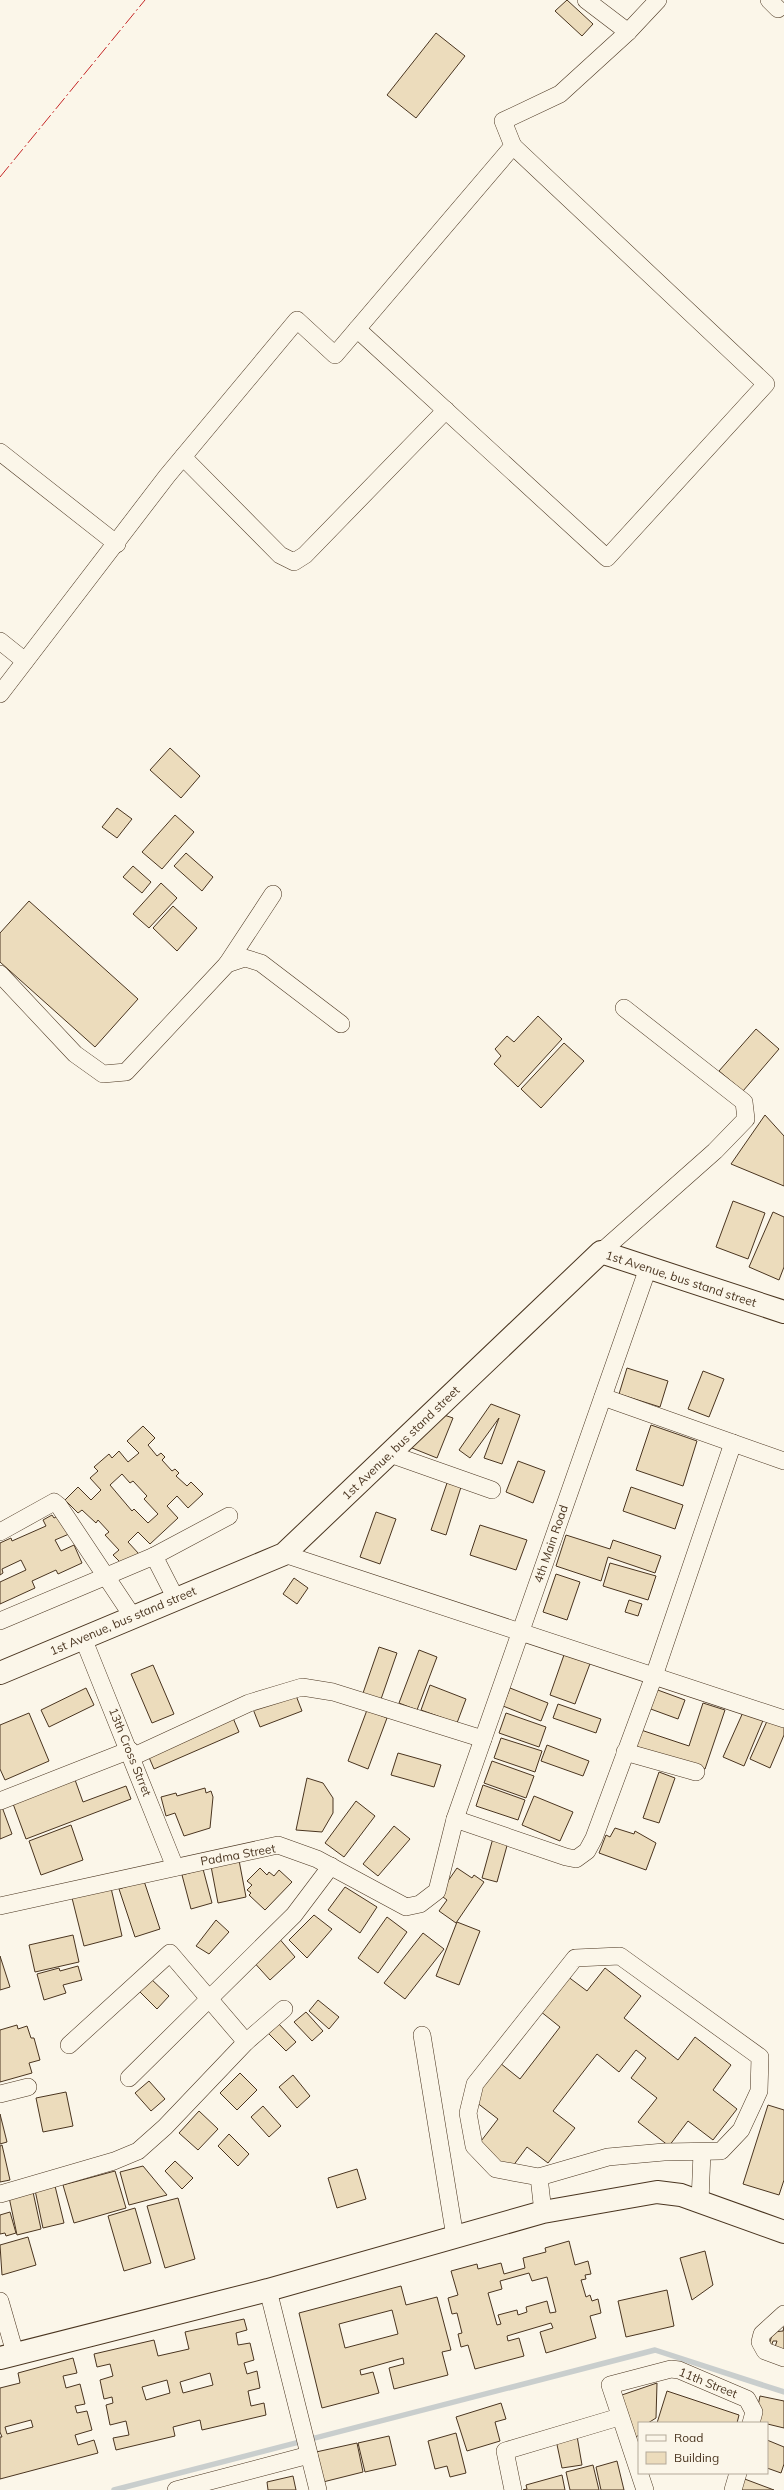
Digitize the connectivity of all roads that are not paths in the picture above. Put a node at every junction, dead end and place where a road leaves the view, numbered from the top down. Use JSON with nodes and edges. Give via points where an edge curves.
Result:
{"nodes":[{"id":1,"x":586,"y":0,"type":"edge"},
{"id":2,"x":658,"y":0,"type":"edge"},
{"id":3,"x":628,"y":32,"type":"junction"},
{"id":4,"x":513,"y":146,"type":"junction"},
{"id":5,"x":357,"y":329,"type":"junction"},
{"id":6,"x":446,"y":410,"type":"junction"},
{"id":7,"x":0,"y":452,"type":"edge"},
{"id":8,"x":183,"y":457,"type":"junction"},
{"id":9,"x":117,"y":544,"type":"junction"},
{"id":10,"x":0,"y":640,"type":"edge"},
{"id":11,"x":25,"y":661,"type":"junction"},
{"id":12,"x":0,"y":694,"type":"edge"},
{"id":13,"x":273,"y":894,"type":"dead end"},
{"id":14,"x":227,"y":964,"type":"junction"},
{"id":15,"x":0,"y":974,"type":"edge"},
{"id":16,"x":624,"y":1008,"type":"dead end"},
{"id":17,"x":341,"y":1024,"type":"dead end"},
{"id":18,"x":601,"y":1252,"type":"junction"},
{"id":19,"x":648,"y":1268,"type":"junction"},
{"id":20,"x":784,"y":1312,"type":"edge"},
{"id":21,"x":603,"y":1398,"type":"junction"},
{"id":22,"x":733,"y":1443,"type":"junction"},
{"id":23,"x":390,"y":1454,"type":"junction"},
{"id":24,"x":784,"y":1461,"type":"edge"},
{"id":25,"x":492,"y":1490,"type":"dead end"},
{"id":26,"x":229,"y":1516,"type":"dead end"},
{"id":27,"x":0,"y":1532,"type":"edge"},
{"id":28,"x":284,"y":1554,"type":"junction"},
{"id":29,"x":154,"y":1556,"type":"junction"},
{"id":30,"x":107,"y":1578,"type":"junction"},
{"id":31,"x":176,"y":1599,"type":"junction"},
{"id":32,"x":133,"y":1617,"type":"junction"},
{"id":33,"x":0,"y":1621,"type":"edge"},
{"id":34,"x":520,"y":1632,"type":"junction"},
{"id":35,"x":83,"y":1638,"type":"junction"},
{"id":36,"x":0,"y":1672,"type":"edge"},
{"id":37,"x":654,"y":1676,"type":"junction"},
{"id":38,"x":784,"y":1719,"type":"edge"},
{"id":39,"x":483,"y":1739,"type":"junction"},
{"id":40,"x":625,"y":1752,"type":"junction"},
{"id":41,"x":131,"y":1754,"type":"junction"},
{"id":42,"x":696,"y":1772,"type":"dead end"},
{"id":43,"x":0,"y":1801,"type":"edge"},
{"id":44,"x":455,"y":1820,"type":"junction"},
{"id":45,"x":331,"y":1866,"type":"junction"},
{"id":46,"x":175,"y":1867,"type":"junction"},
{"id":47,"x":0,"y":1906,"type":"edge"},
{"id":48,"x":209,"y":1999,"type":"junction"},
{"id":49,"x":284,"y":2009,"type":"dead end"},
{"id":50,"x":422,"y":2035,"type":"dead end"},
{"id":51,"x":246,"y":2042,"type":"junction"},
{"id":52,"x":69,"y":2045,"type":"dead end"},
{"id":53,"x":129,"y":2078,"type":"dead end"},
{"id":54,"x":28,"y":2087,"type":"dead end"},
{"id":55,"x":0,"y":2094,"type":"edge"},
{"id":56,"x":702,"y":2152,"type":"junction"},
{"id":57,"x":539,"y":2177,"type":"junction"},
{"id":58,"x":0,"y":2194,"type":"edge"},
{"id":59,"x":700,"y":2202,"type":"junction"},
{"id":60,"x":543,"y":2212,"type":"junction"},
{"id":61,"x":784,"y":2232,"type":"edge"},
{"id":62,"x":455,"y":2237,"type":"junction"},
{"id":63,"x":268,"y":2290,"type":"junction"},
{"id":64,"x":0,"y":2301,"type":"edge"},
{"id":65,"x":784,"y":2314,"type":"edge"},
{"id":66,"x":7,"y":2356,"type":"edge"},
{"id":67,"x":784,"y":2358,"type":"edge"},
{"id":68,"x":619,"y":2417,"type":"junction"},
{"id":69,"x":751,"y":2422,"type":"edge"},
{"id":70,"x":309,"y":2454,"type":"junction"},
{"id":71,"x":638,"y":2470,"type":"edge"},
{"id":72,"x":639,"y":2474,"type":"edge"},
{"id":73,"x":738,"y":2474,"type":"edge"},
{"id":74,"x":186,"y":2489,"type":"edge"},
{"id":75,"x":318,"y":2490,"type":"edge"},
{"id":76,"x":513,"y":2490,"type":"edge"},
{"id":77,"x":645,"y":2490,"type":"edge"},
{"id":78,"x":733,"y":2490,"type":"edge"}],
"edges":[{"from":1,"to":3,"type":"street"},
{"from":2,"to":3,"type":"street"},
{"from":3,"to":4,"type":"street","via":[[560,94],[503,121]]},
{"from":4,"to":5,"type":"street"},
{"from":4,"to":6,"type":"street","via":[[766,384],[607,558]]},
{"from":5,"to":6,"type":"street"},
{"from":5,"to":8,"type":"street","via":[[335,355],[298,320]]},
{"from":6,"to":8,"type":"street","via":[[305,555],[294,562],[280,555]]},
{"from":7,"to":9,"type":"street"},
{"from":8,"to":9,"type":"street"},
{"from":9,"to":11,"type":"street"},
{"from":10,"to":11,"type":"street"},
{"from":11,"to":12,"type":"street"},
{"from":13,"to":14,"type":"street"},
{"from":14,"to":15,"type":"street","via":[[126,1072],[103,1074],[74,1054]]},
{"from":14,"to":17,"type":"street","via":[[245,958],[261,963]]},
{"from":16,"to":18,"type":"street","via":[[744,1102],[746,1119],[715,1151]]},
{"from":18,"to":19,"type":"street","name":"1st Avenue, bus stand street"},
{"from":18,"to":23,"type":"street","name":"1st Avenue, bus stand street"},
{"from":19,"to":20,"type":"street","name":"1st Avenue, bus stand street"},
{"from":19,"to":21,"type":"street","name":"4th Main Road"},
{"from":21,"to":22,"type":"street"},
{"from":21,"to":34,"type":"street","name":"4th Main Road"},
{"from":22,"to":24,"type":"street"},
{"from":22,"to":37,"type":"street"},
{"from":23,"to":25,"type":"street"},
{"from":23,"to":28,"type":"street","name":"1st Avenue, bus stand street"},
{"from":26,"to":29,"type":"street"},
{"from":27,"to":30,"type":"street","via":[[54,1502]]},
{"from":28,"to":31,"type":"street","name":"1st Avenue, bus stand street"},
{"from":28,"to":34,"type":"street"},
{"from":29,"to":30,"type":"street"},
{"from":29,"to":31,"type":"street"},
{"from":30,"to":32,"type":"street"},
{"from":30,"to":33,"type":"street"},
{"from":31,"to":32,"type":"street","name":"1st Avenue, bus stand street"},
{"from":32,"to":35,"type":"street","name":"1st Avenue, bus stand street"},
{"from":34,"to":37,"type":"street"},
{"from":34,"to":39,"type":"street","name":"4th Main Road"},
{"from":35,"to":36,"type":"street","name":"1st Avenue, bus stand street"},
{"from":35,"to":41,"type":"street","name":"13th Cross Strret"},
{"from":37,"to":38,"type":"street"},
{"from":37,"to":40,"type":"street"},
{"from":39,"to":41,"type":"street","via":[[333,1692],[302,1687],[249,1703]]},
{"from":39,"to":44,"type":"street","name":"4th Main Road"},
{"from":40,"to":42,"type":"street"},
{"from":40,"to":44,"type":"street","via":[[594,1838],[587,1851],[576,1859]]},
{"from":41,"to":43,"type":"street"},
{"from":41,"to":46,"type":"street","name":"13th Cross Strret"},
{"from":44,"to":45,"type":"street","name":"Padma Street","via":[[437,1891],[420,1904],[406,1907]]},
{"from":45,"to":46,"type":"street","name":"Padma Street","via":[[278,1845]]},
{"from":45,"to":48,"type":"street","via":[[294,1915]]},
{"from":46,"to":47,"type":"street","name":"Padma Street"},
{"from":48,"to":51,"type":"street"},
{"from":48,"to":52,"type":"street","via":[[170,1953]]},
{"from":48,"to":53,"type":"street"},
{"from":49,"to":51,"type":"street"},
{"from":50,"to":62,"type":"street"},
{"from":51,"to":58,"type":"street","via":[[165,2127],[138,2151],[114,2161]]},
{"from":54,"to":55,"type":"street"},
{"from":56,"to":57,"type":"street","via":[[664,2152],[608,2157]]},
{"from":56,"to":57,"type":"street","via":[[721,2151],[741,2130],[759,2091],[760,2057],[620,1956],[575,1958],[475,2084],[468,2113],[474,2146],[496,2169]]},
{"from":56,"to":59,"type":"street"},
{"from":57,"to":60,"type":"street"},
{"from":59,"to":60,"type":"street","via":[[681,2195],[656,2192]]},
{"from":59,"to":61,"type":"street"},
{"from":60,"to":62,"type":"street"},
{"from":62,"to":63,"type":"street"},
{"from":63,"to":66,"type":"street"},
{"from":63,"to":70,"type":"street"},
{"from":64,"to":66,"type":"street"},
{"from":65,"to":67,"type":"street","via":[[762,2334],[760,2342],[765,2351]]},
{"from":68,"to":69,"type":"street","name":"11th Street","via":[[610,2385],[671,2369],[747,2398],[754,2412]]},
{"from":68,"to":71,"type":"street","name":"11th Street"},
{"from":68,"to":76,"type":"street","via":[[506,2451]]},
{"from":70,"to":74,"type":"street"},
{"from":70,"to":75,"type":"street"},
{"from":72,"to":77,"type":"street","name":"11th Street"},
{"from":73,"to":78,"type":"street"}]}
